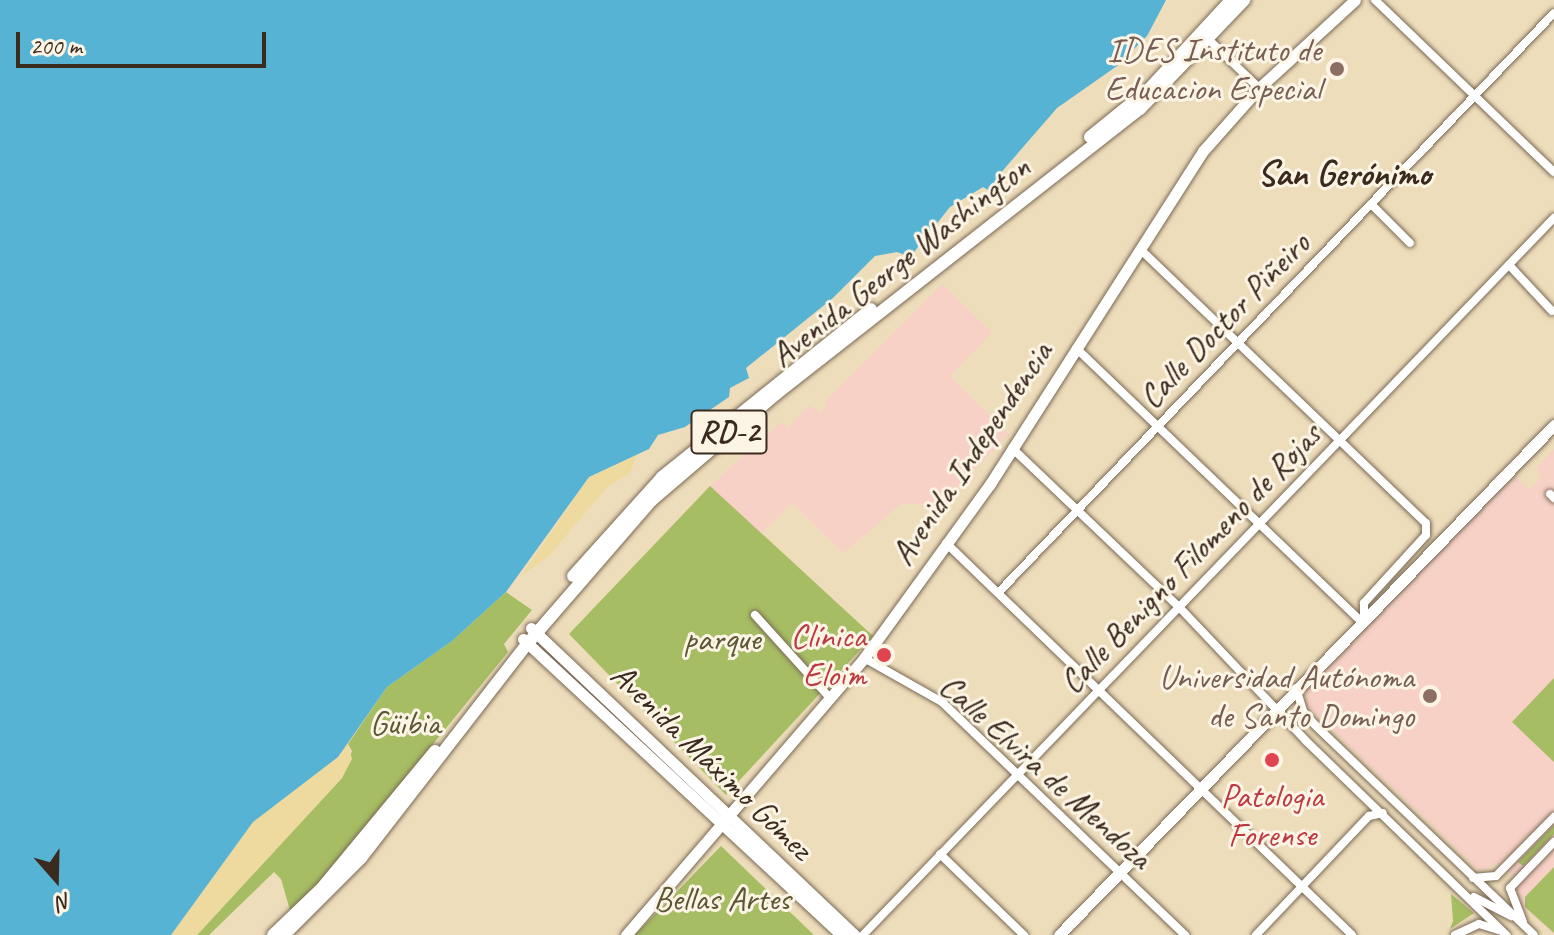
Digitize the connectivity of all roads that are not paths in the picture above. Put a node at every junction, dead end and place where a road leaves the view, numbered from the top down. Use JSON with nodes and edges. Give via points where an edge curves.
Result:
{"nodes":[{"id":1,"x":1231,"y":0,"type":"edge"},
{"id":2,"x":1244,"y":0,"type":"edge"},
{"id":3,"x":1355,"y":0,"type":"edge"},
{"id":4,"x":1375,"y":0,"type":"edge"},
{"id":5,"x":1554,"y":13,"type":"edge"},
{"id":6,"x":1208,"y":39,"type":"junction"},
{"id":7,"x":1259,"y":88,"type":"junction"},
{"id":8,"x":1475,"y":96,"type":"junction"},
{"id":9,"x":1554,"y":172,"type":"edge"},
{"id":10,"x":1371,"y":204,"type":"junction"},
{"id":11,"x":1554,"y":218,"type":"edge"},
{"id":12,"x":1410,"y":243,"type":"dead end"},
{"id":13,"x":1140,"y":249,"type":"junction"},
{"id":14,"x":1509,"y":265,"type":"junction"},
{"id":15,"x":1552,"y":311,"type":"dead end"},
{"id":16,"x":1238,"y":343,"type":"junction"},
{"id":17,"x":1076,"y":348,"type":"junction"},
{"id":18,"x":1554,"y":425,"type":"edge"},
{"id":19,"x":1158,"y":426,"type":"junction"},
{"id":20,"x":1340,"y":440,"type":"junction"},
{"id":21,"x":1012,"y":448,"type":"junction"},
{"id":22,"x":1078,"y":510,"type":"junction"},
{"id":23,"x":1260,"y":523,"type":"junction"},
{"id":24,"x":946,"y":543,"type":"junction"},
{"id":25,"x":998,"y":593,"type":"junction"},
{"id":26,"x":1179,"y":607,"type":"junction"},
{"id":27,"x":755,"y":615,"type":"dead end"},
{"id":28,"x":1362,"y":620,"type":"junction"},
{"id":29,"x":530,"y":636,"type":"junction"},
{"id":30,"x":864,"y":658,"type":"junction"},
{"id":31,"x":1296,"y":687,"type":"junction"},
{"id":32,"x":1099,"y":690,"type":"junction"},
{"id":33,"x":830,"y":698,"type":"junction"},
{"id":34,"x":1277,"y":706,"type":"junction"},
{"id":35,"x":1017,"y":774,"type":"junction"},
{"id":36,"x":1200,"y":787,"type":"junction"},
{"id":37,"x":1383,"y":813,"type":"junction"},
{"id":38,"x":1554,"y":817,"type":"edge"},
{"id":39,"x":729,"y":821,"type":"junction"},
{"id":40,"x":1554,"y":842,"type":"edge"},
{"id":41,"x":940,"y":854,"type":"junction"},
{"id":42,"x":1119,"y":872,"type":"junction"},
{"id":43,"x":1496,"y":876,"type":"junction"},
{"id":44,"x":1472,"y":877,"type":"junction"},
{"id":45,"x":1302,"y":886,"type":"junction"},
{"id":46,"x":1510,"y":888,"type":"junction"},
{"id":47,"x":1463,"y":890,"type":"junction"},
{"id":48,"x":1512,"y":916,"type":"junction"},
{"id":49,"x":1525,"y":927,"type":"junction"},
{"id":50,"x":1505,"y":933,"type":"edge"},
{"id":51,"x":273,"y":935,"type":"edge"},
{"id":52,"x":284,"y":935,"type":"edge"},
{"id":53,"x":626,"y":935,"type":"edge"},
{"id":54,"x":841,"y":935,"type":"edge"},
{"id":55,"x":854,"y":935,"type":"edge"},
{"id":56,"x":863,"y":935,"type":"edge"},
{"id":57,"x":1024,"y":935,"type":"edge"},
{"id":58,"x":1059,"y":935,"type":"edge"},
{"id":59,"x":1185,"y":935,"type":"edge"},
{"id":60,"x":1256,"y":935,"type":"edge"},
{"id":61,"x":1352,"y":935,"type":"edge"},
{"id":62,"x":1455,"y":935,"type":"edge"},
{"id":63,"x":1534,"y":935,"type":"edge"}],
"edges":[{"from":1,"to":29,"type":"highway","name":"Avenida George Washington","number":"RD-2","via":[[1149,89],[662,477],[605,536]]},
{"from":2,"to":6,"type":"highway","name":"Avenida George Washington","number":"RD-2"},
{"from":3,"to":7,"type":"main road","name":"Avenida Independencia"},
{"from":4,"to":8,"type":"street"},
{"from":5,"to":8,"type":"street","name":"Calle Doctor Piñeiro"},
{"from":6,"to":7,"type":"street"},
{"from":6,"to":29,"type":"highway","name":"Avenida George Washington","number":"RD-2","via":[[1140,109],[701,455],[608,547]]},
{"from":7,"to":13,"type":"main road","name":"Avenida Independencia","via":[[1203,151]]},
{"from":8,"to":9,"type":"street"},
{"from":8,"to":10,"type":"street","name":"Calle Doctor Piñeiro"},
{"from":10,"to":12,"type":"street"},
{"from":10,"to":16,"type":"street","name":"Calle Doctor Piñeiro"},
{"from":11,"to":14,"type":"street","name":"Calle Benigno Filomeno de Rojas"},
{"from":13,"to":16,"type":"street"},
{"from":13,"to":17,"type":"main road","name":"Avenida Independencia"},
{"from":14,"to":15,"type":"street"},
{"from":14,"to":20,"type":"street","name":"Calle Benigno Filomeno de Rojas"},
{"from":16,"to":19,"type":"street","name":"Calle Doctor Piñeiro"},
{"from":16,"to":20,"type":"street"},
{"from":17,"to":19,"type":"street"},
{"from":17,"to":21,"type":"main road","name":"Avenida Independencia"},
{"from":18,"to":28,"type":"main road"},
{"from":19,"to":22,"type":"street","name":"Calle Doctor Piñeiro"},
{"from":19,"to":23,"type":"street"},
{"from":20,"to":23,"type":"street","name":"Calle Benigno Filomeno de Rojas"},
{"from":20,"to":28,"type":"street","via":[[1426,523],[1426,535],[1364,603]]},
{"from":21,"to":22,"type":"street"},
{"from":21,"to":24,"type":"main road","name":"Avenida Independencia"},
{"from":22,"to":25,"type":"street","name":"Calle Doctor Piñeiro"},
{"from":22,"to":26,"type":"street"},
{"from":23,"to":26,"type":"street","name":"Calle Benigno Filomeno de Rojas"},
{"from":23,"to":28,"type":"street"},
{"from":24,"to":25,"type":"street"},
{"from":24,"to":30,"type":"main road","name":"Avenida Independencia"},
{"from":25,"to":32,"type":"street"},
{"from":26,"to":32,"type":"street","name":"Calle Benigno Filomeno de Rojas"},
{"from":26,"to":34,"type":"street"},
{"from":27,"to":33,"type":"street"},
{"from":28,"to":31,"type":"main road"},
{"from":29,"to":39,"type":"main road","name":"Avenida Máximo Gómez"},
{"from":29,"to":51,"type":"highway","name":"Avenida George Washington","number":"RD-2","via":[[321,889]]},
{"from":29,"to":52,"type":"highway","name":"Avenida George Washington","number":"RD-2","via":[[361,858]]},
{"from":30,"to":33,"type":"main road","name":"Avenida Independencia"},
{"from":30,"to":35,"type":"street","name":"Calle Elvira de Mendoza","via":[[942,702]]},
{"from":31,"to":34,"type":"main road"},
{"from":31,"to":44,"type":"street","via":[[1303,711],[1315,725]]},
{"from":32,"to":35,"type":"street","name":"Calle Benigno Filomeno de Rojas"},
{"from":32,"to":36,"type":"street"},
{"from":33,"to":39,"type":"main road","name":"Avenida Independencia"},
{"from":34,"to":36,"type":"main road"},
{"from":34,"to":37,"type":"street","via":[[1306,741]]},
{"from":35,"to":41,"type":"street","name":"Calle Benigno Filomeno de Rojas"},
{"from":35,"to":42,"type":"street","name":"Calle Elvira de Mendoza"},
{"from":36,"to":42,"type":"main road"},
{"from":36,"to":45,"type":"street"},
{"from":37,"to":45,"type":"street","via":[[1369,816]]},
{"from":37,"to":47,"type":"street"},
{"from":38,"to":43,"type":"street"},
{"from":39,"to":53,"type":"main road","name":"Avenida Independencia"},
{"from":39,"to":54,"type":"main road","name":"Avenida Máximo Gómez"},
{"from":39,"to":55,"type":"main road","name":"Avenida Máximo Gómez"},
{"from":40,"to":46,"type":"street"},
{"from":41,"to":56,"type":"street","name":"Calle Benigno Filomeno de Rojas"},
{"from":41,"to":57,"type":"street"},
{"from":42,"to":58,"type":"main road"},
{"from":42,"to":59,"type":"street","name":"Calle Elvira de Mendoza"},
{"from":43,"to":44,"type":"street"},
{"from":43,"to":46,"type":"street"},
{"from":44,"to":48,"type":"street"},
{"from":45,"to":60,"type":"street"},
{"from":45,"to":61,"type":"street"},
{"from":46,"to":49,"type":"street"},
{"from":47,"to":48,"type":"street"},
{"from":47,"to":50,"type":"street"},
{"from":48,"to":49,"type":"street"},
{"from":49,"to":63,"type":"street"},
{"from":50,"to":62,"type":"street","via":[[1479,924]]}]}
